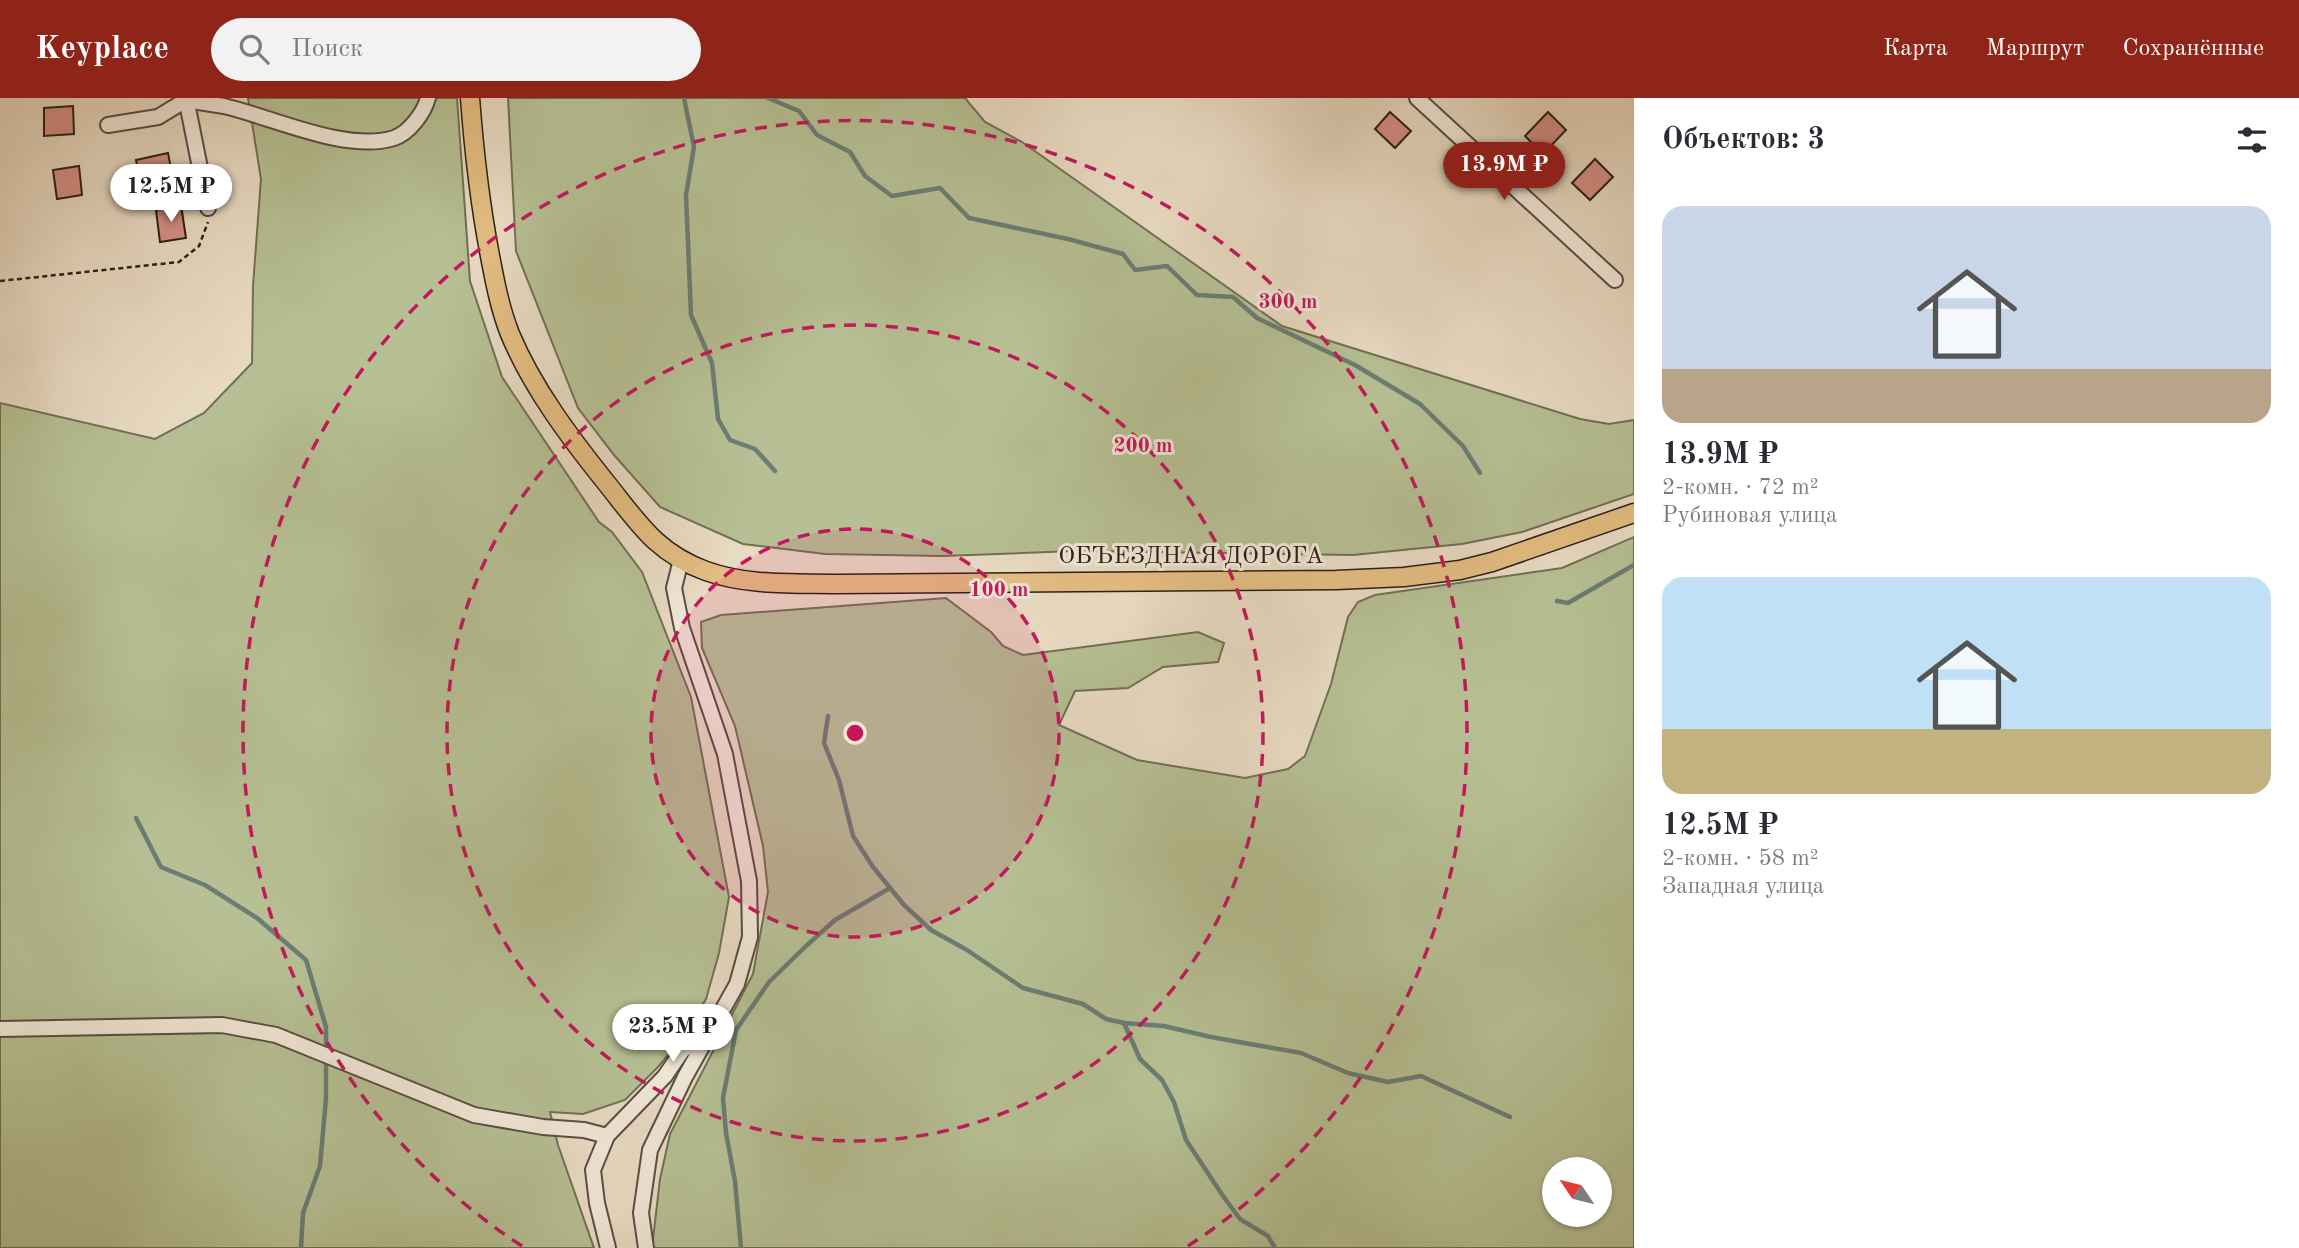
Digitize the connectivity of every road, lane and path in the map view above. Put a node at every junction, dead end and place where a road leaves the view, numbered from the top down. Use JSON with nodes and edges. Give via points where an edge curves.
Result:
{"nodes":[{"id":1,"x":428,"y":98,"type":"edge"},
{"id":2,"x":470,"y":98,"type":"edge"},
{"id":3,"x":1417,"y":98,"type":"edge"},
{"id":4,"x":186,"y":99,"type":"edge"},
{"id":5,"x":108,"y":125,"type":"dead end"},
{"id":6,"x":208,"y":208,"type":"joint"},
{"id":7,"x":1615,"y":280,"type":"dead end"},
{"id":8,"x":0,"y":281,"type":"edge"},
{"id":9,"x":1634,"y":513,"type":"edge"},
{"id":10,"x":681,"y":560,"type":"junction"},
{"id":11,"x":716,"y":1027,"type":"junction"},
{"id":12,"x":0,"y":1029,"type":"edge"},
{"id":13,"x":607,"y":1136,"type":"junction"},
{"id":14,"x":608,"y":1248,"type":"edge"},
{"id":15,"x":646,"y":1248,"type":"edge"}],
"edges":[{"from":1,"to":4,"type":"street","via":[[411,127],[395,138],[365,142]]},
{"from":2,"to":10,"type":"main road","name":"ОБЪЕЗДНАЯ ДОРОГА","via":[[482,215],[510,333],[550,409],[571,437],[648,536]]},
{"from":3,"to":7,"type":"street"},
{"from":4,"to":5,"type":"street","via":[[158,117]]},
{"from":4,"to":6,"type":"street"},
{"from":6,"to":8,"type":"path","via":[[199,246],[179,262]]},
{"from":9,"to":10,"type":"main road","name":"ОБЪЕЗДНАЯ ДОРОГА","via":[[1460,570],[1371,580],[753,582]]},
{"from":10,"to":11,"type":"street","via":[[674,588],[682,628],[725,754],[749,881],[750,937],[737,984]]},
{"from":11,"to":13,"type":"street","via":[[682,1051],[665,1076]]},
{"from":11,"to":15,"type":"street","via":[[685,1077],[650,1150],[641,1213]]},
{"from":12,"to":13,"type":"street","via":[[222,1025],[276,1035],[474,1115]]},
{"from":13,"to":14,"type":"street","via":[[593,1170]]}]}
